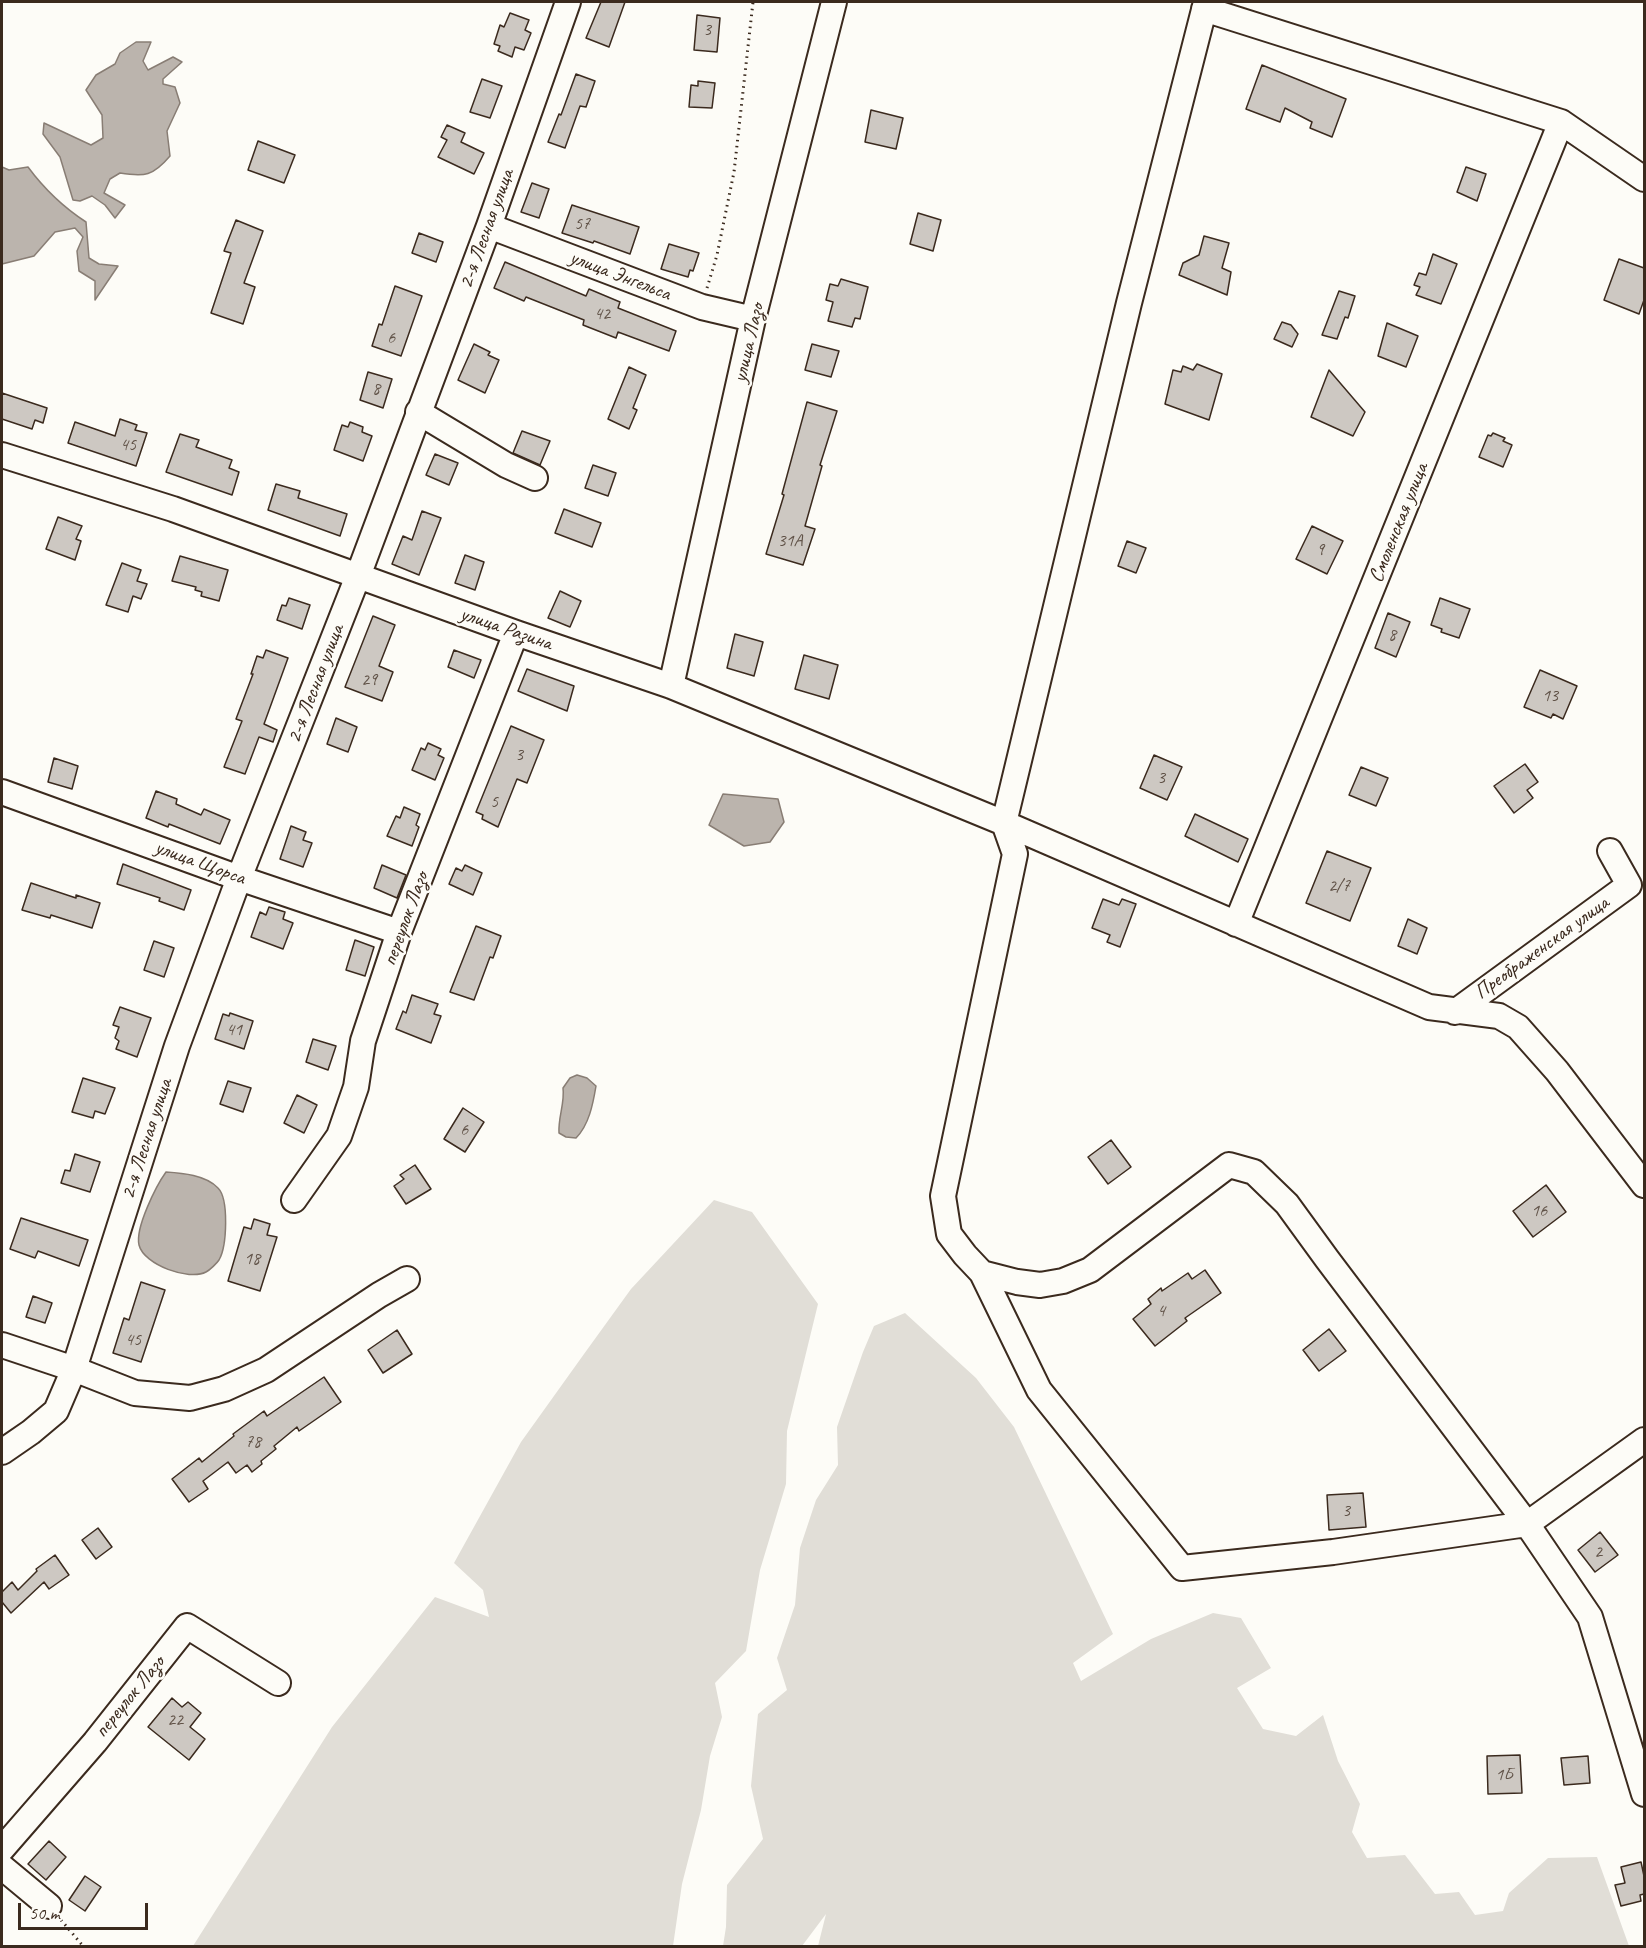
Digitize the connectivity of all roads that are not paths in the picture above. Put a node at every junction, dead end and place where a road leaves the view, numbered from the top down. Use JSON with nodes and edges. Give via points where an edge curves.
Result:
{"nodes":[{"id":1,"x":568,"y":2,"type":"edge"},
{"id":2,"x":834,"y":2,"type":"edge"},
{"id":3,"x":1205,"y":5,"type":"edge"},
{"id":4,"x":1561,"y":122,"type":"junction"},
{"id":5,"x":1644,"y":179,"type":"edge"},
{"id":6,"x":489,"y":226,"type":"junction"},
{"id":7,"x":753,"y":319,"type":"junction"},
{"id":8,"x":418,"y":412,"type":"junction"},
{"id":9,"x":2,"y":455,"type":"edge"},
{"id":10,"x":535,"y":478,"type":"dead end"},
{"id":11,"x":358,"y":576,"type":"junction"},
{"id":12,"x":516,"y":633,"type":"junction"},
{"id":13,"x":671,"y":686,"type":"junction"},
{"id":14,"x":2,"y":792,"type":"edge"},
{"id":15,"x":1004,"y":823,"type":"junction"},
{"id":16,"x":1610,"y":851,"type":"dead end"},
{"id":17,"x":239,"y":878,"type":"junction"},
{"id":18,"x":1236,"y":924,"type":"junction"},
{"id":19,"x":399,"y":932,"type":"junction"},
{"id":20,"x":1455,"y":1012,"type":"junction"},
{"id":21,"x":1644,"y":1185,"type":"edge"},
{"id":22,"x":294,"y":1200,"type":"dead end"},
{"id":23,"x":982,"y":1273,"type":"junction"},
{"id":24,"x":407,"y":1279,"type":"dead end"},
{"id":25,"x":2,"y":1345,"type":"edge"},
{"id":26,"x":74,"y":1370,"type":"junction"},
{"id":27,"x":1644,"y":1440,"type":"edge"},
{"id":28,"x":2,"y":1452,"type":"edge"},
{"id":29,"x":1527,"y":1524,"type":"junction"},
{"id":30,"x":278,"y":1683,"type":"dead end"},
{"id":31,"x":1644,"y":1794,"type":"edge"},
{"id":32,"x":2,"y":1848,"type":"edge"},
{"id":33,"x":2,"y":1868,"type":"edge"},
{"id":34,"x":49,"y":1906,"type":"road end"}],
"edges":[{"from":1,"to":6,"type":"street","name":"2-я Лесная улица"},
{"from":2,"to":7,"type":"street","name":"улица Лазо"},
{"from":3,"to":4,"type":"street"},
{"from":3,"to":15,"type":"street"},
{"from":4,"to":5,"type":"street"},
{"from":4,"to":18,"type":"street","name":"Смоленская улица"},
{"from":6,"to":7,"type":"street","name":"улица Энгельса","via":[[702,307]]},
{"from":6,"to":8,"type":"street","name":"2-я Лесная улица"},
{"from":7,"to":13,"type":"street","name":"улица Лазо"},
{"from":8,"to":10,"type":"street"},
{"from":8,"to":11,"type":"street","name":"2-я Лесная улица"},
{"from":9,"to":11,"type":"street","name":"улица Разина","via":[[173,509]]},
{"from":11,"to":12,"type":"street","name":"улица Разина"},
{"from":11,"to":17,"type":"street","name":"2-я Лесная улица"},
{"from":12,"to":13,"type":"street","name":"улица Разина"},
{"from":12,"to":19,"type":"street","name":"переулок Лазо"},
{"from":13,"to":15,"type":"street","name":"улица Разина"},
{"from":14,"to":17,"type":"street","name":"улица Щорса"},
{"from":15,"to":18,"type":"street","name":"улица Разина"},
{"from":15,"to":23,"type":"street","via":[[1015,854],[943,1196],[949,1234]]},
{"from":16,"to":20,"type":"street","name":"Преображенская улица","via":[[1629,885]]},
{"from":17,"to":19,"type":"street","name":"улица Щорса"},
{"from":17,"to":26,"type":"street","name":"2-я Лесная улица","via":[[177,1046]]},
{"from":18,"to":20,"type":"street","name":"улица Разина","via":[[1429,1007]]},
{"from":19,"to":22,"type":"street","name":"переулок Лазо","via":[[363,1041],[356,1087],[339,1136]]},
{"from":20,"to":21,"type":"street","name":"улица Разина","via":[[1499,1017],[1518,1027],[1557,1071]]},
{"from":23,"to":29,"type":"street","via":[[1039,1390],[1182,1568],[1333,1552]]},
{"from":23,"to":29,"type":"street","via":[[1040,1285],[1063,1281],[1090,1270],[1229,1165],[1254,1172],[1287,1204]]},
{"from":24,"to":26,"type":"street","via":[[266,1371],[224,1389],[190,1398],[135,1393]]},
{"from":25,"to":26,"type":"street"},
{"from":26,"to":28,"type":"street","name":"2-я Лесная улица","via":[[56,1411]]},
{"from":27,"to":29,"type":"street"},
{"from":29,"to":31,"type":"street","via":[[1590,1617]]},
{"from":30,"to":32,"type":"street","name":"переулок Лазо","via":[[187,1626],[95,1742]]},
{"from":33,"to":34,"type":"street"}]}
